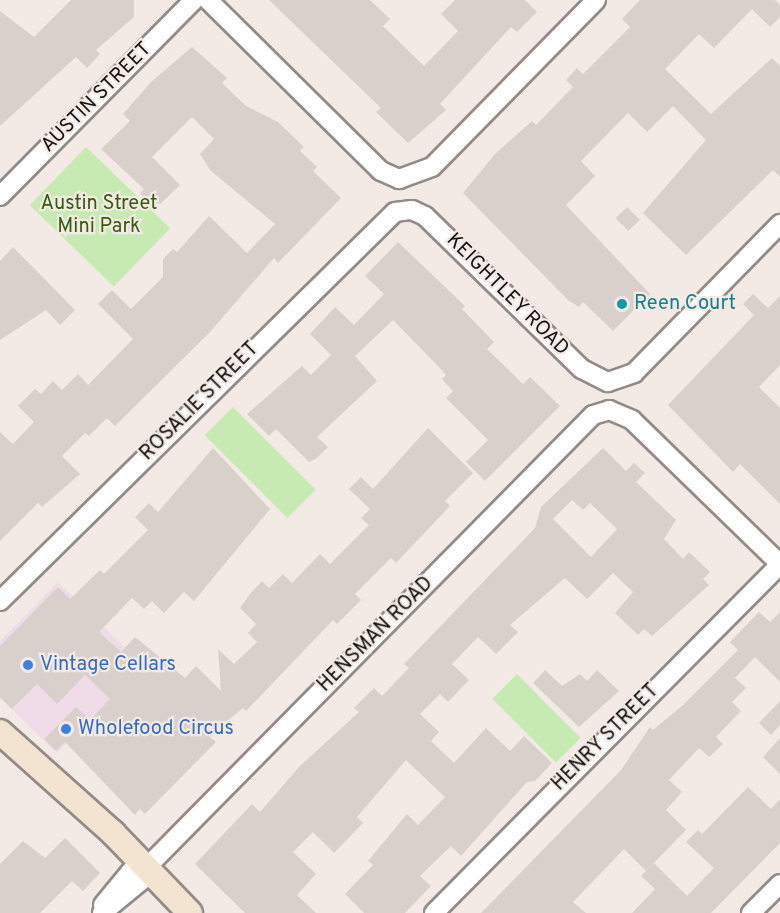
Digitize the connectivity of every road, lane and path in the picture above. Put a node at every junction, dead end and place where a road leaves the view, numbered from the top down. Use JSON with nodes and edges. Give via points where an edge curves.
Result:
{"nodes":[{"id":1,"x":194,"y":0,"type":"edge"},
{"id":2,"x":208,"y":0,"type":"edge"},
{"id":3,"x":596,"y":0,"type":"edge"},
{"id":4,"x":0,"y":196,"type":"edge"},
{"id":5,"x":405,"y":210,"type":"joint"},
{"id":6,"x":780,"y":224,"type":"edge"},
{"id":7,"x":780,"y":564,"type":"edge"},
{"id":8,"x":0,"y":601,"type":"edge"},
{"id":9,"x":0,"y":732,"type":"edge"},
{"id":10,"x":140,"y":873,"type":"junction"},
{"id":11,"x":780,"y":884,"type":"edge"},
{"id":12,"x":100,"y":913,"type":"edge"},
{"id":13,"x":174,"y":913,"type":"edge"},
{"id":14,"x":190,"y":913,"type":"edge"},
{"id":15,"x":434,"y":913,"type":"edge"},
{"id":16,"x":751,"y":913,"type":"edge"}],
"edges":[{"from":1,"to":4,"type":"street","name":"AUSTIN STREET"},
{"from":2,"to":3,"type":"street","via":[[381,171],[405,179],[432,167]]},
{"from":5,"to":6,"type":"street","name":"KEIGHTLEY ROAD","via":[[425,216],[582,369],[608,382],[634,373]]},
{"from":5,"to":8,"type":"street","name":"ROSALIE STREET","via":[[382,221]]},
{"from":7,"to":10,"type":"street","name":"HENSMAN ROAD","via":[[632,420],[609,410],[579,428]]},
{"from":7,"to":15,"type":"street","name":"HENRY STREET"},
{"from":9,"to":10,"type":"main road"},
{"from":10,"to":12,"type":"street","name":"HENSMAN ROAD"},
{"from":10,"to":13,"type":"main road"},
{"from":10,"to":14,"type":"main road"},
{"from":11,"to":16,"type":"street"}]}
